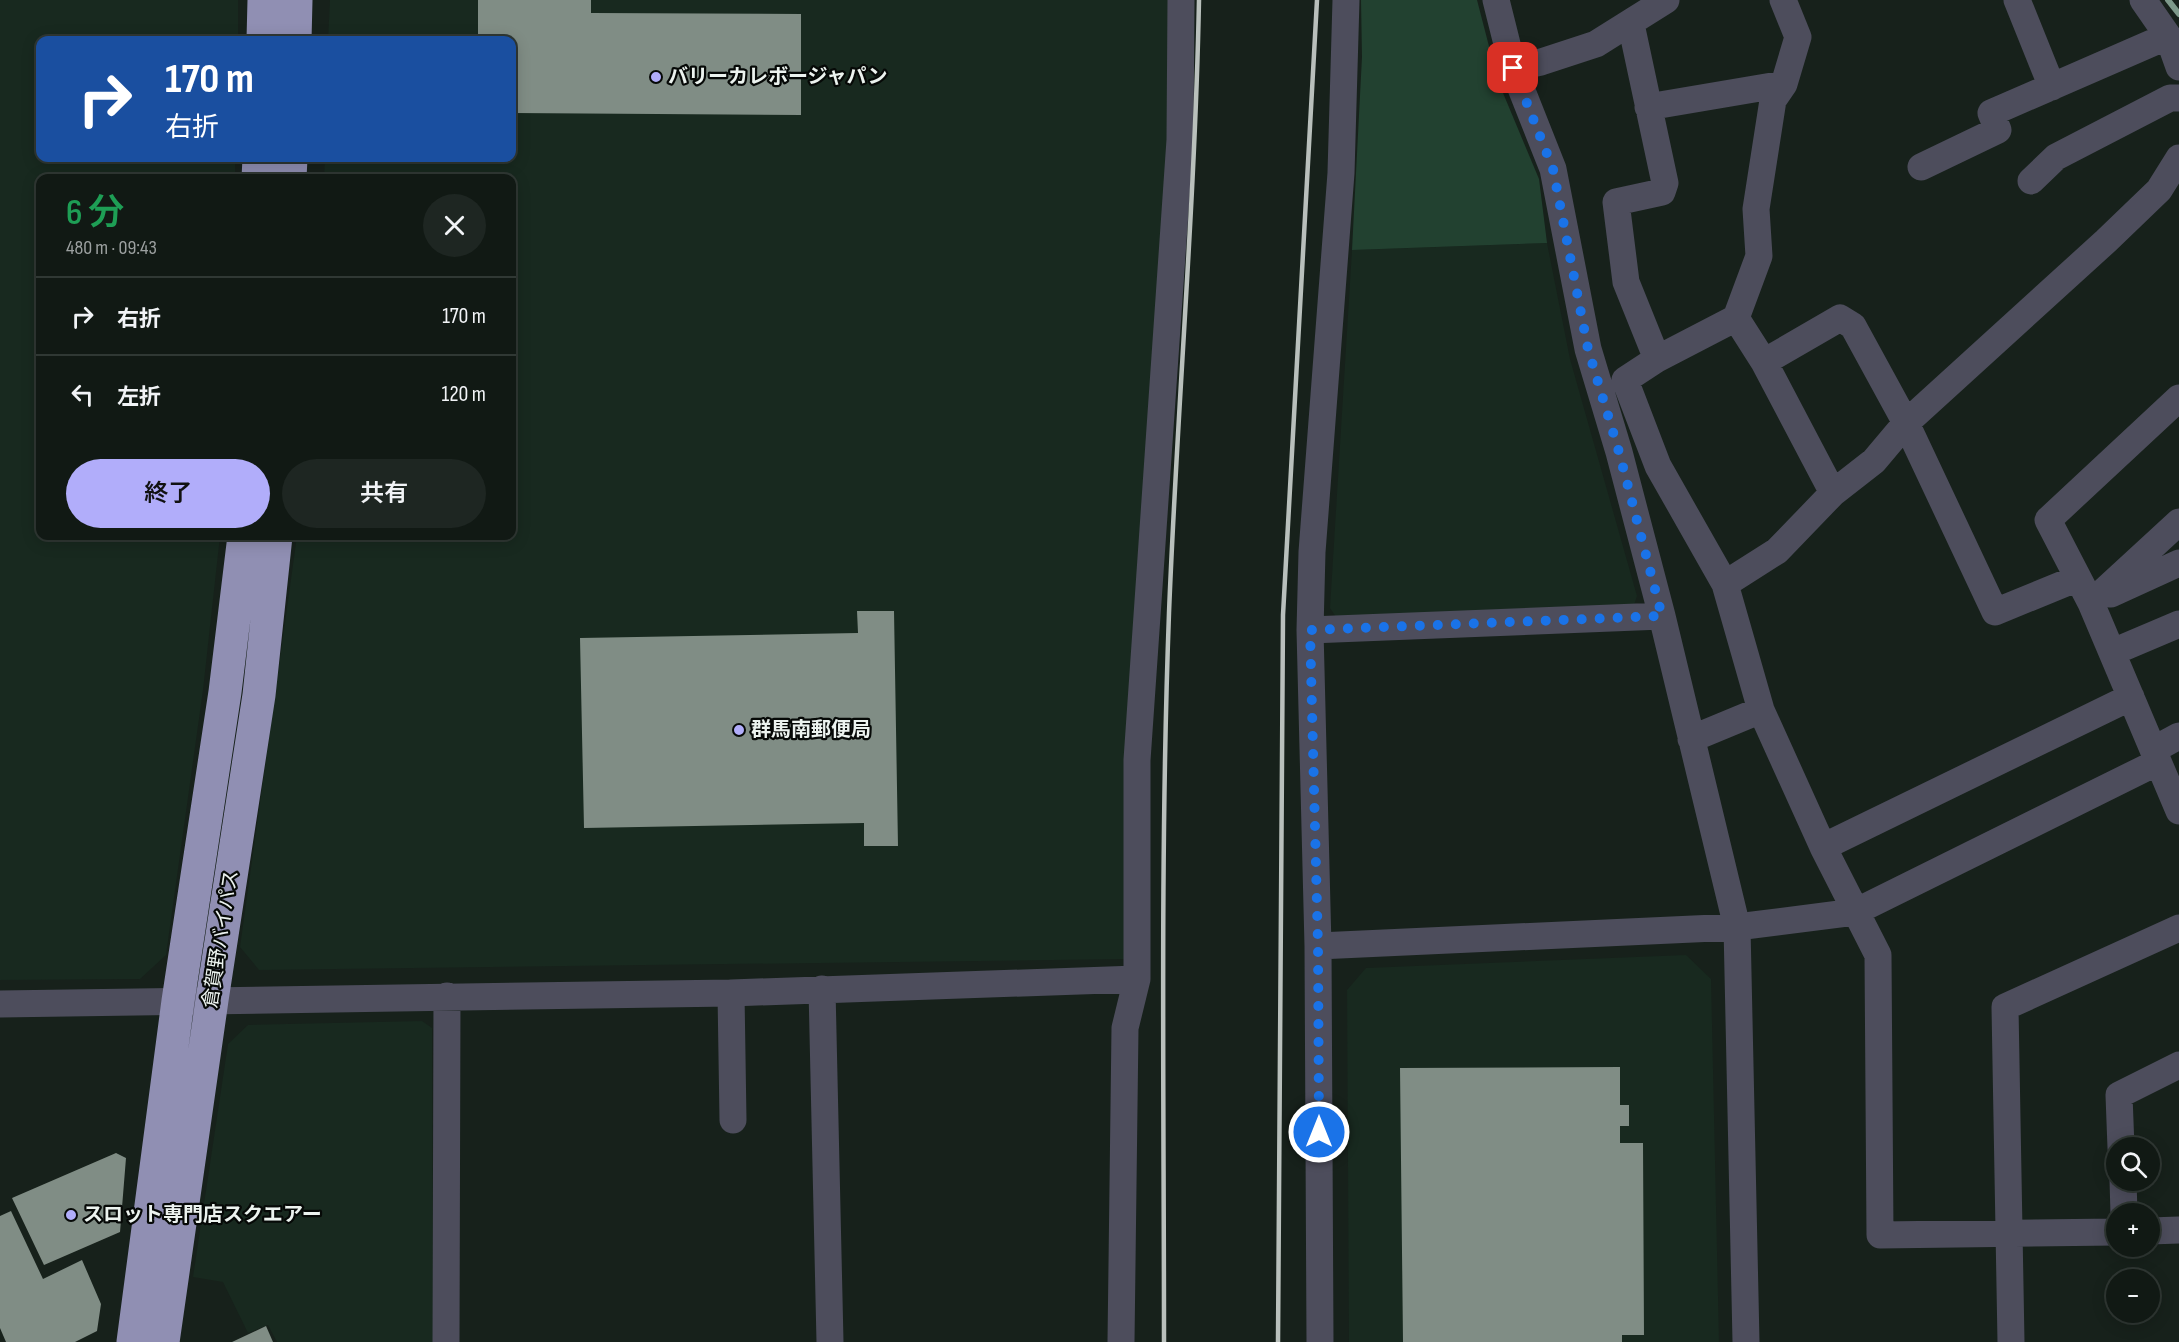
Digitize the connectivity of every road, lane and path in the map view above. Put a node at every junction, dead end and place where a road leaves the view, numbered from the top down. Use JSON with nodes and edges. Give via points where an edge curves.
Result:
{"nodes":[{"id":1,"x":264,"y":0,"type":"edge"},
{"id":2,"x":296,"y":0,"type":"edge"},
{"id":3,"x":1181,"y":0,"type":"edge"},
{"id":4,"x":1346,"y":0,"type":"edge"},
{"id":5,"x":1496,"y":0,"type":"edge"},
{"id":6,"x":1784,"y":0,"type":"edge"},
{"id":7,"x":2017,"y":0,"type":"edge"},
{"id":8,"x":2143,"y":0,"type":"edge"},
{"id":9,"x":1664,"y":1,"type":"edge"},
{"id":10,"x":1631,"y":24,"type":"junction"},
{"id":11,"x":263,"y":36,"type":"edge"},
{"id":12,"x":295,"y":36,"type":"edge"},
{"id":13,"x":2168,"y":36,"type":"junction"},
{"id":14,"x":2179,"y":67,"type":"edge"},
{"id":15,"x":1513,"y":68,"type":"junction"},
{"id":16,"x":1784,"y":84,"type":"junction"},
{"id":17,"x":2052,"y":87,"type":"junction"},
{"id":18,"x":2179,"y":98,"type":"edge"},
{"id":19,"x":1648,"y":107,"type":"junction"},
{"id":20,"x":2179,"y":158,"type":"edge"},
{"id":21,"x":1921,"y":167,"type":"dead end"},
{"id":22,"x":2031,"y":181,"type":"dead end"},
{"id":23,"x":1736,"y":318,"type":"junction"},
{"id":24,"x":1657,"y":359,"type":"junction"},
{"id":25,"x":1764,"y":362,"type":"junction"},
{"id":26,"x":2179,"y":398,"type":"edge"},
{"id":27,"x":1906,"y":423,"type":"junction"},
{"id":28,"x":1833,"y":493,"type":"junction"},
{"id":29,"x":2179,"y":522,"type":"edge"},
{"id":30,"x":244,"y":540,"type":"edge"},
{"id":31,"x":276,"y":540,"type":"edge"},
{"id":32,"x":2179,"y":563,"type":"edge"},
{"id":33,"x":2078,"y":578,"type":"junction"},
{"id":34,"x":1725,"y":585,"type":"junction"},
{"id":35,"x":2091,"y":603,"type":"junction"},
{"id":36,"x":1662,"y":616,"type":"junction"},
{"id":37,"x":2179,"y":624,"type":"edge"},
{"id":38,"x":1310,"y":630,"type":"junction"},
{"id":39,"x":2113,"y":652,"type":"junction"},
{"id":40,"x":2131,"y":697,"type":"junction"},
{"id":41,"x":1761,"y":711,"type":"junction"},
{"id":42,"x":2179,"y":736,"type":"edge"},
{"id":43,"x":1691,"y":739,"type":"junction"},
{"id":44,"x":2156,"y":756,"type":"junction"},
{"id":45,"x":2179,"y":812,"type":"edge"},
{"id":46,"x":1824,"y":847,"type":"junction"},
{"id":47,"x":1855,"y":912,"type":"junction"},
{"id":48,"x":1737,"y":927,"type":"junction"},
{"id":49,"x":2179,"y":928,"type":"edge"},
{"id":50,"x":1318,"y":946,"type":"junction"},
{"id":51,"x":1137,"y":979,"type":"junction"},
{"id":52,"x":822,"y":989,"type":"junction"},
{"id":53,"x":731,"y":993,"type":"junction"},
{"id":54,"x":447,"y":996,"type":"junction"},
{"id":55,"x":212,"y":1000,"type":"junction"},
{"id":56,"x":178,"y":1001,"type":"junction"},
{"id":57,"x":0,"y":1004,"type":"edge"},
{"id":58,"x":2179,"y":1065,"type":"edge"},
{"id":59,"x":733,"y":1120,"type":"dead end"},
{"id":60,"x":2121,"y":1137,"type":"edge"},
{"id":61,"x":2179,"y":1230,"type":"edge"},
{"id":62,"x":2160,"y":1231,"type":"edge"},
{"id":63,"x":2106,"y":1232,"type":"edge"},
{"id":64,"x":2007,"y":1234,"type":"junction"},
{"id":65,"x":133,"y":1342,"type":"edge"},
{"id":66,"x":164,"y":1342,"type":"edge"},
{"id":67,"x":446,"y":1342,"type":"edge"},
{"id":68,"x":830,"y":1342,"type":"edge"},
{"id":69,"x":1121,"y":1342,"type":"edge"},
{"id":70,"x":1320,"y":1342,"type":"edge"},
{"id":71,"x":1746,"y":1342,"type":"edge"},
{"id":72,"x":2011,"y":1342,"type":"edge"}],
"edges":[{"from":1,"to":11,"type":"highway"},
{"from":2,"to":12,"type":"highway"},
{"from":3,"to":51,"type":"street","via":[[1180,141],[1137,760]]},
{"from":4,"to":38,"type":"street","via":[[1341,173],[1312,552]]},
{"from":5,"to":15,"type":"street"},
{"from":6,"to":16,"type":"street","via":[[1798,37]]},
{"from":7,"to":17,"type":"street"},
{"from":8,"to":13,"type":"street"},
{"from":9,"to":10,"type":"street"},
{"from":10,"to":15,"type":"street","via":[[1596,44]]},
{"from":10,"to":19,"type":"street"},
{"from":13,"to":14,"type":"street"},
{"from":13,"to":17,"type":"street"},
{"from":15,"to":36,"type":"street","via":[[1553,169],[1588,349]]},
{"from":16,"to":19,"type":"street"},
{"from":16,"to":23,"type":"street","via":[[1773,100],[1756,209],[1759,256]]},
{"from":17,"to":21,"type":"street","via":[[1991,113],[1998,130]]},
{"from":18,"to":22,"type":"street","via":[[2170,98],[2056,158]]},
{"from":19,"to":24,"type":"street","via":[[1665,183],[1662,192],[1616,202],[1626,282]]},
{"from":20,"to":27,"type":"street","via":[[2159,190],[2106,242]]},
{"from":23,"to":24,"type":"street"},
{"from":23,"to":25,"type":"street"},
{"from":24,"to":34,"type":"street","via":[[1625,380],[1658,466]]},
{"from":25,"to":27,"type":"street","via":[[1840,318],[1853,326]]},
{"from":25,"to":28,"type":"street"},
{"from":26,"to":33,"type":"street","via":[[2048,520]]},
{"from":27,"to":28,"type":"street","via":[[1874,461]]},
{"from":27,"to":33,"type":"street","via":[[1995,612]]},
{"from":28,"to":34,"type":"street","via":[[1777,551]]},
{"from":29,"to":35,"type":"street"},
{"from":30,"to":56,"type":"highway","name":"倉賀野バイパス","via":[[225,692]]},
{"from":31,"to":55,"type":"highway","name":"倉賀野バイパス","via":[[259,695]]},
{"from":32,"to":35,"type":"street"},
{"from":33,"to":35,"type":"street"},
{"from":34,"to":41,"type":"street"},
{"from":35,"to":39,"type":"street"},
{"from":36,"to":38,"type":"street"},
{"from":36,"to":43,"type":"street"},
{"from":37,"to":39,"type":"street"},
{"from":38,"to":50,"type":"street"},
{"from":39,"to":40,"type":"street"},
{"from":40,"to":44,"type":"street"},
{"from":40,"to":46,"type":"street"},
{"from":41,"to":43,"type":"street"},
{"from":41,"to":46,"type":"street"},
{"from":42,"to":44,"type":"street"},
{"from":43,"to":48,"type":"street"},
{"from":44,"to":45,"type":"street"},
{"from":44,"to":47,"type":"street"},
{"from":46,"to":47,"type":"street"},
{"from":47,"to":48,"type":"street"},
{"from":47,"to":64,"type":"street","via":[[1878,955],[1880,1235]]},
{"from":48,"to":50,"type":"street"},
{"from":48,"to":71,"type":"street"},
{"from":49,"to":64,"type":"street","via":[[2005,1006]]},
{"from":50,"to":70,"type":"street"},
{"from":51,"to":52,"type":"street"},
{"from":51,"to":69,"type":"street","via":[[1125,1028]]},
{"from":52,"to":53,"type":"street"},
{"from":52,"to":68,"type":"street"},
{"from":53,"to":54,"type":"street"},
{"from":53,"to":59,"type":"street"},
{"from":54,"to":55,"type":"street"},
{"from":54,"to":67,"type":"street"},
{"from":55,"to":56,"type":"street"},
{"from":55,"to":66,"type":"highway","name":"倉賀野バイパス"},
{"from":56,"to":57,"type":"street"},
{"from":56,"to":65,"type":"highway","name":"倉賀野バイパス"},
{"from":58,"to":60,"type":"street","via":[[2120,1095]]},
{"from":61,"to":62,"type":"street"},
{"from":63,"to":64,"type":"street"},
{"from":64,"to":72,"type":"street"}]}
